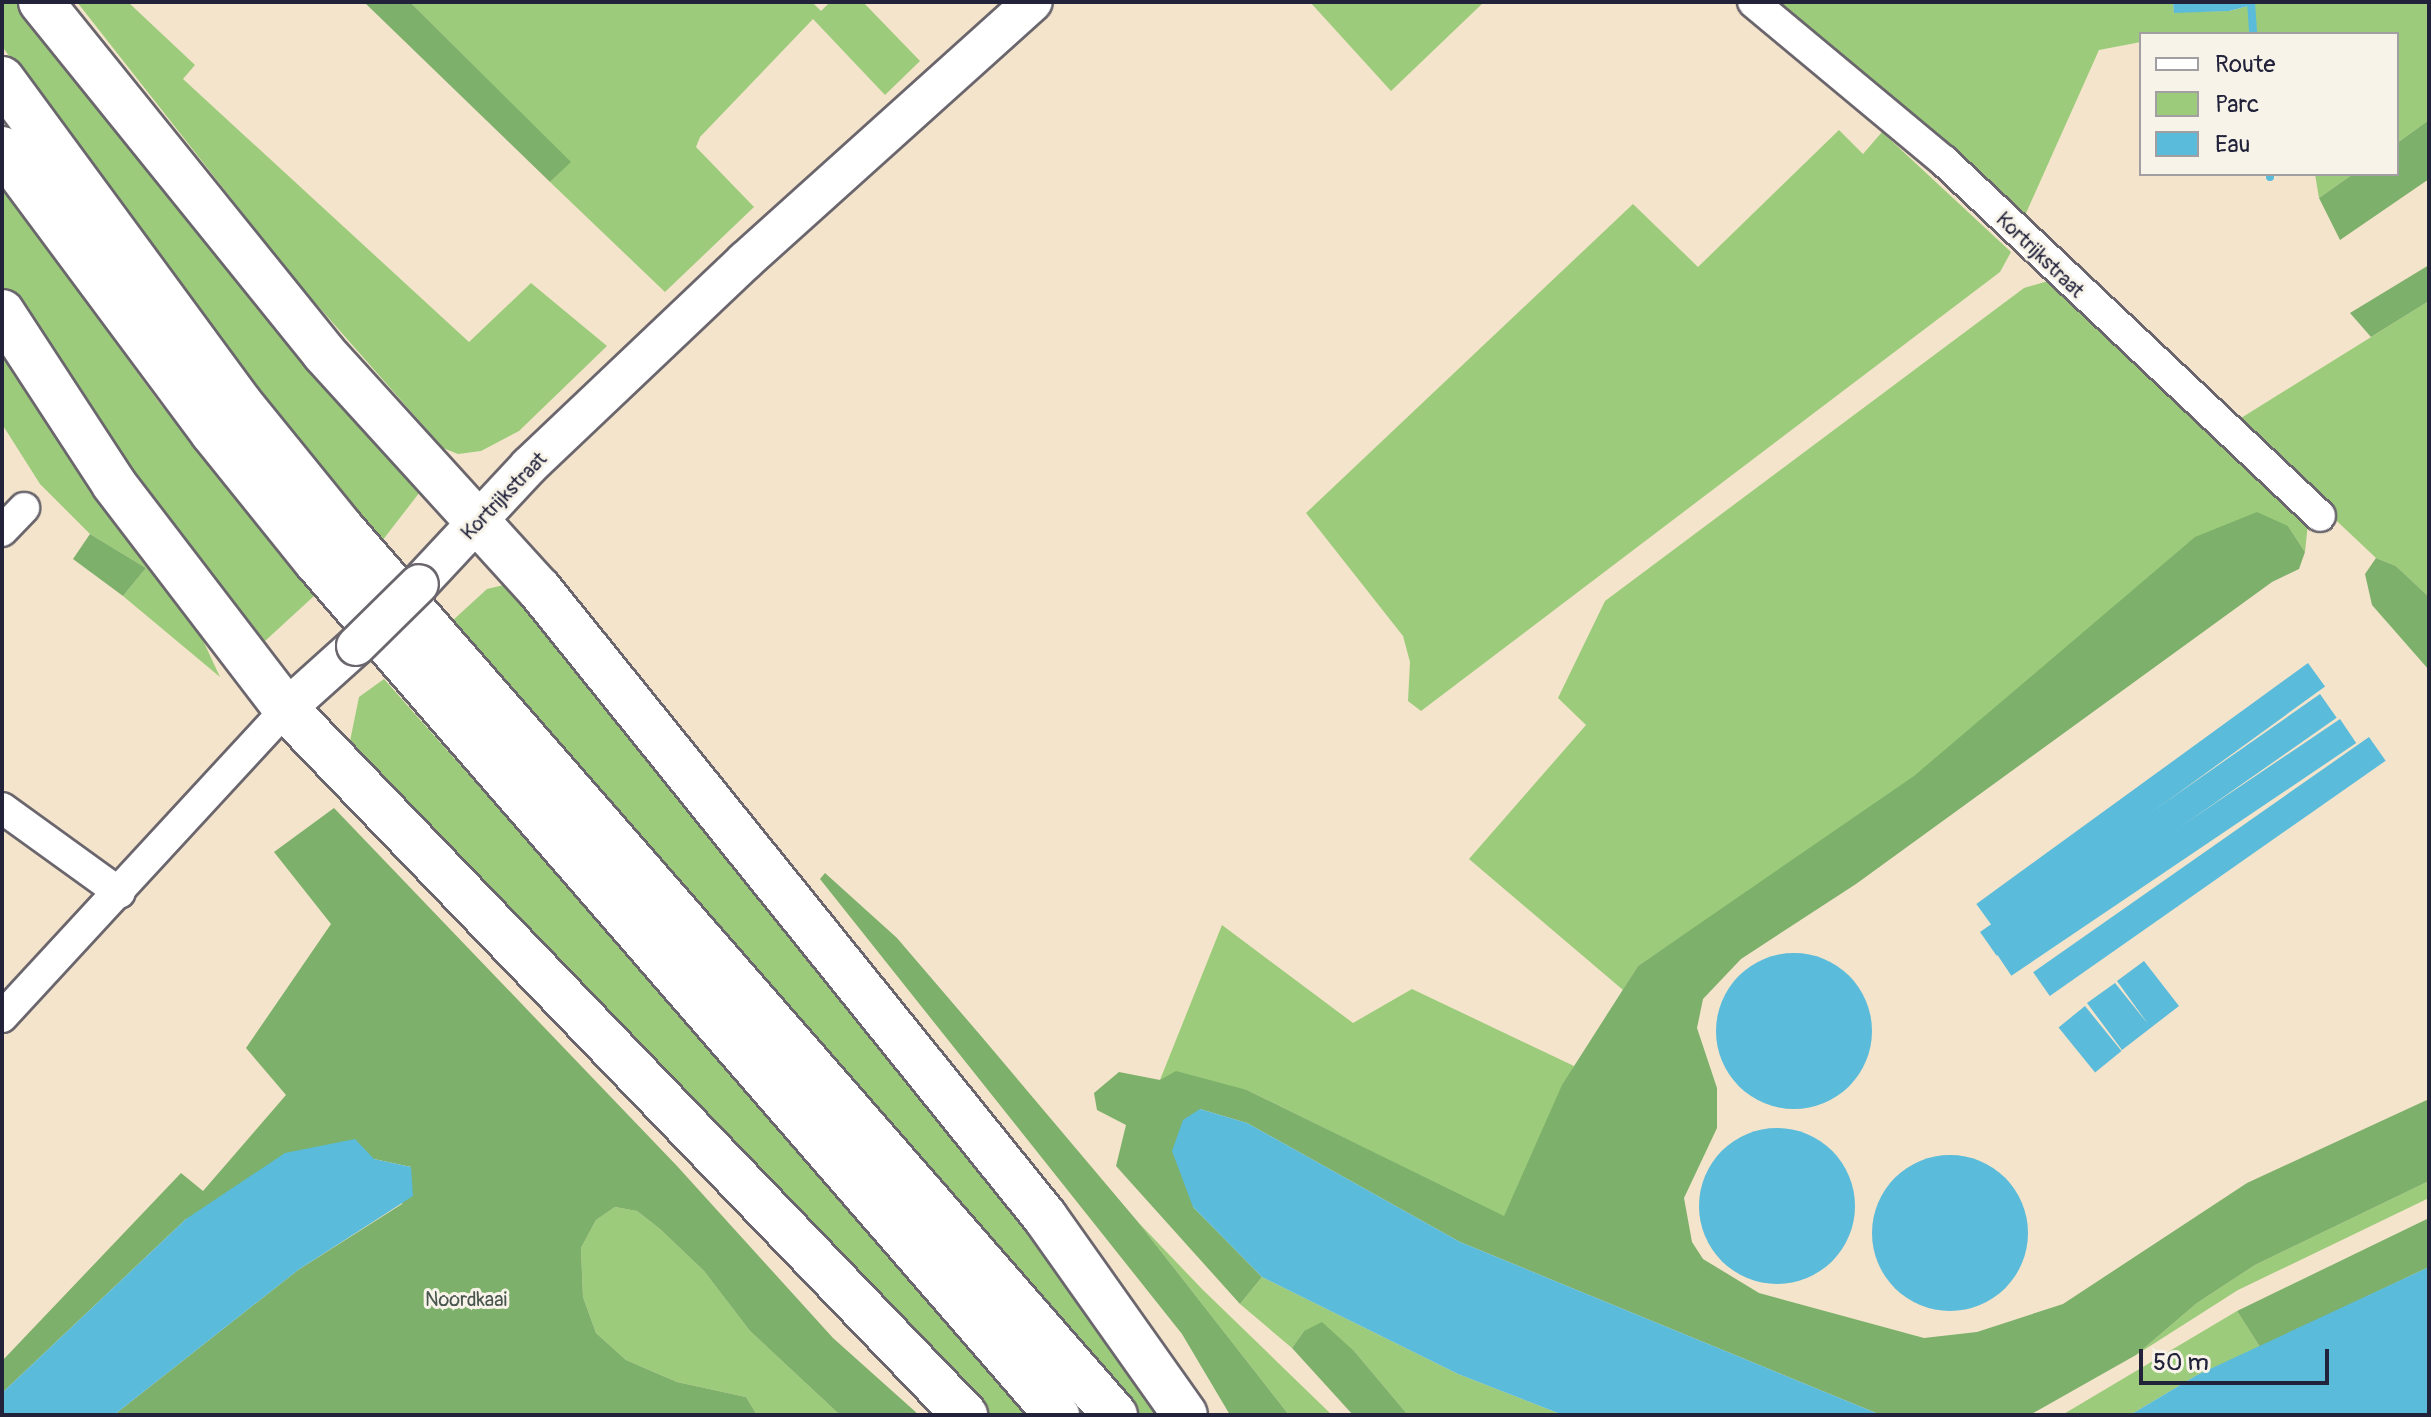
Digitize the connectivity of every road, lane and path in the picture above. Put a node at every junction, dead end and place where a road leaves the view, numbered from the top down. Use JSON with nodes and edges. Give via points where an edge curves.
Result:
{"nodes":[{"id":1,"x":41,"y":2,"type":"edge"},
{"id":2,"x":1033,"y":2,"type":"edge"},
{"id":3,"x":1753,"y":2,"type":"edge"},
{"id":4,"x":2,"y":79,"type":"edge"},
{"id":5,"x":2,"y":149,"type":"edge"},
{"id":6,"x":2,"y":312,"type":"edge"},
{"id":7,"x":24,"y":508,"type":"dead end"},
{"id":8,"x":2320,"y":516,"type":"dead end"},
{"id":9,"x":479,"y":522,"type":"junction"},
{"id":10,"x":2,"y":531,"type":"edge"},
{"id":11,"x":286,"y":709,"type":"junction"},
{"id":12,"x":2,"y":808,"type":"edge"},
{"id":13,"x":120,"y":893,"type":"junction"},
{"id":14,"x":2,"y":1017,"type":"edge"},
{"id":15,"x":965,"y":1415,"type":"edge"},
{"id":16,"x":1057,"y":1415,"type":"edge"},
{"id":17,"x":1115,"y":1415,"type":"edge"},
{"id":18,"x":1185,"y":1415,"type":"edge"}],
"edges":[{"from":1,"to":9,"type":"highway","via":[[324,353]]},
{"from":2,"to":9,"type":"main road","name":"Kortrijkstraat","via":[[745,261],[529,466]]},
{"from":3,"to":8,"type":"street","name":"Kortrijkstraat","via":[[1944,161]]},
{"from":4,"to":17,"type":"highway","via":[[240,403],[342,529]]},
{"from":5,"to":16,"type":"highway","via":[[213,433],[316,561]]},
{"from":6,"to":11,"type":"highway","via":[[114,484]]},
{"from":7,"to":10,"type":"street"},
{"from":9,"to":11,"type":"main road","name":"Kortrijkstraat","bridge":true},
{"from":9,"to":18,"type":"highway","via":[[549,601],[998,1158]]},
{"from":11,"to":13,"type":"street","name":"Kortrijkstraat"},
{"from":11,"to":15,"type":"highway"},
{"from":12,"to":13,"type":"street"},
{"from":13,"to":14,"type":"street","name":"Kortrijkstraat"}]}
